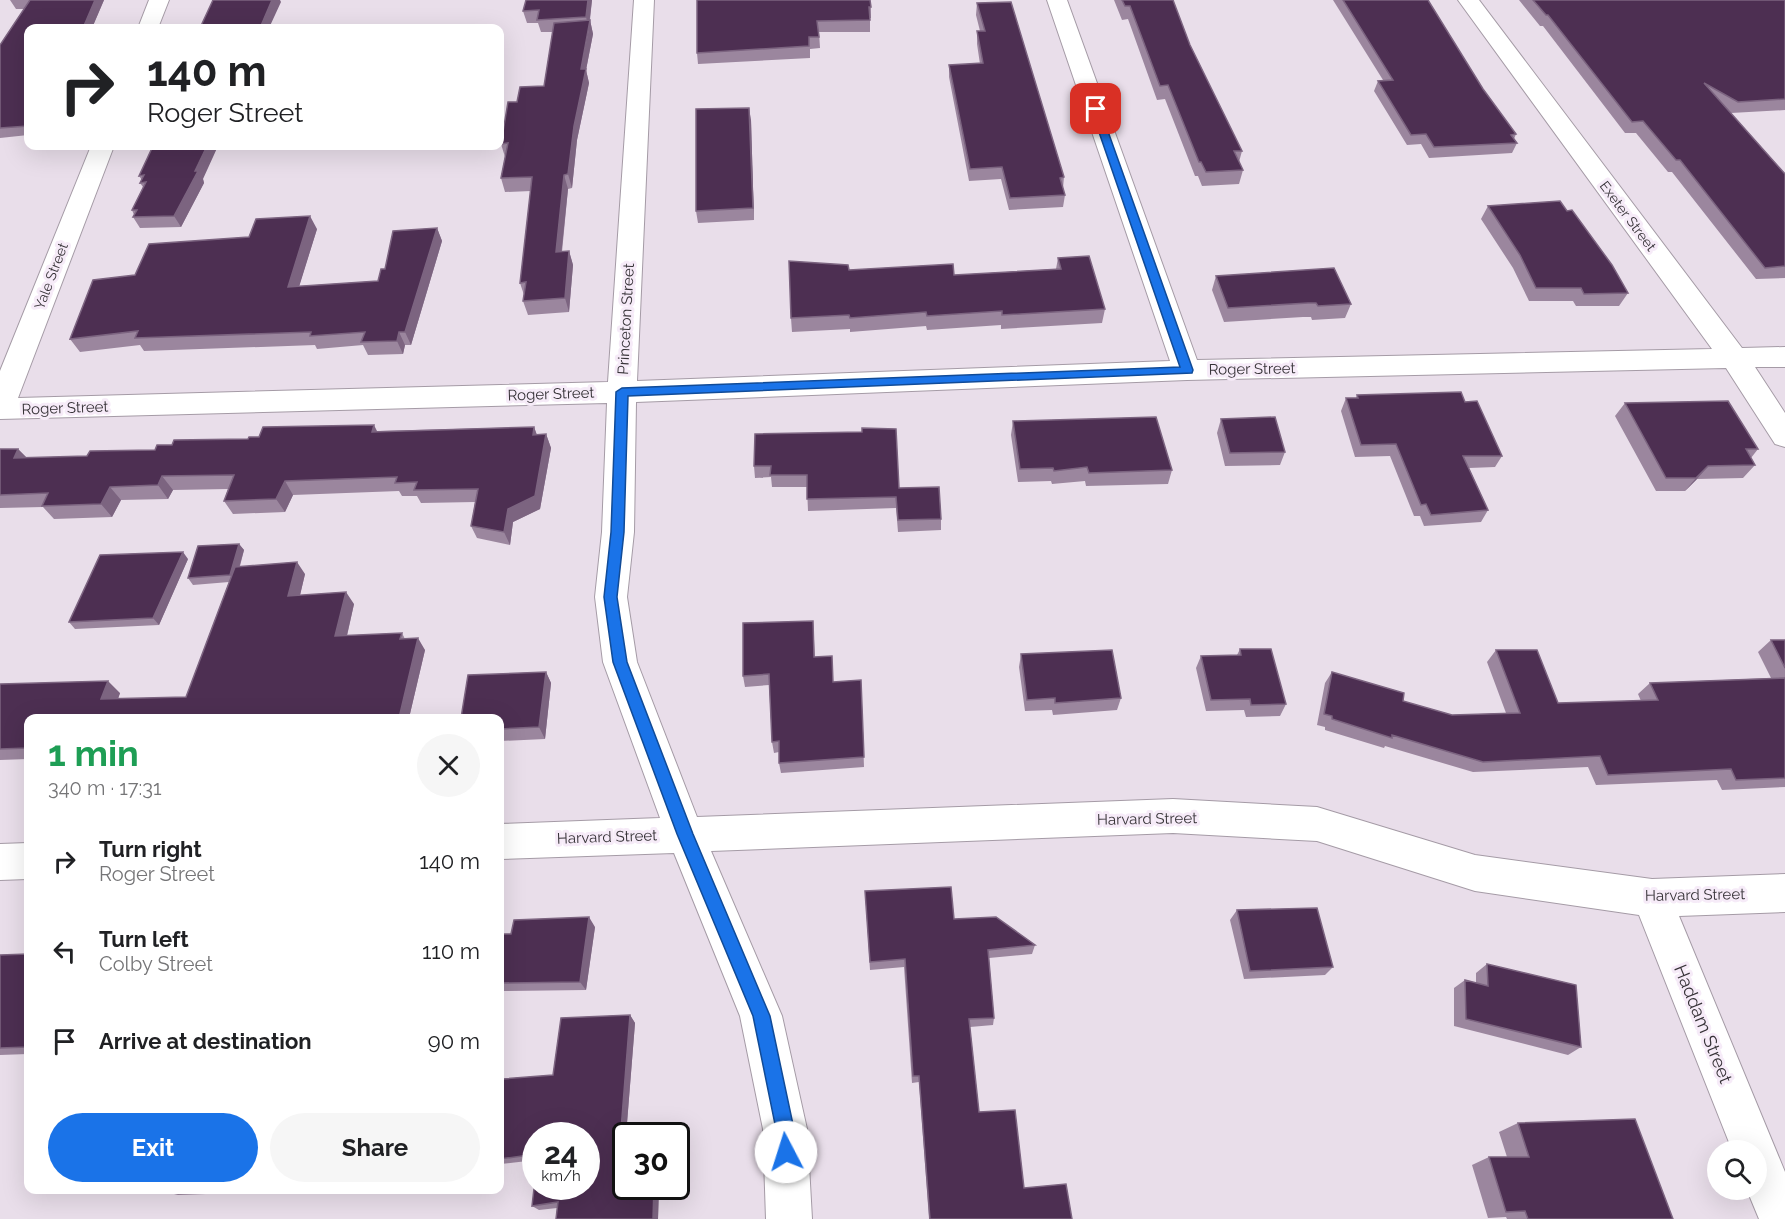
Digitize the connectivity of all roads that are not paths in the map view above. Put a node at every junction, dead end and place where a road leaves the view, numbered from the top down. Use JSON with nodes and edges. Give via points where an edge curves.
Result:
{"nodes":[{"id":1,"x":159,"y":0,"type":"edge"},
{"id":2,"x":644,"y":0,"type":"edge"},
{"id":3,"x":1058,"y":0,"type":"edge"},
{"id":4,"x":1468,"y":0,"type":"edge"},
{"id":5,"x":150,"y":24,"type":"edge"},
{"id":6,"x":100,"y":150,"type":"edge"},
{"id":7,"x":1785,"y":357,"type":"edge"},
{"id":8,"x":1734,"y":358,"type":"junction"},
{"id":9,"x":1187,"y":370,"type":"junction"},
{"id":10,"x":622,"y":392,"type":"junction"},
{"id":11,"x":0,"y":408,"type":"edge"},
{"id":12,"x":1785,"y":436,"type":"edge"},
{"id":13,"x":685,"y":834,"type":"junction"},
{"id":14,"x":504,"y":842,"type":"edge"},
{"id":15,"x":24,"y":861,"type":"edge"},
{"id":16,"x":0,"y":862,"type":"edge"},
{"id":17,"x":1785,"y":893,"type":"edge"},
{"id":18,"x":1652,"y":898,"type":"junction"},
{"id":19,"x":1750,"y":1140,"type":"edge"},
{"id":20,"x":1767,"y":1183,"type":"edge"},
{"id":21,"x":789,"y":1219,"type":"edge"},
{"id":22,"x":1782,"y":1219,"type":"edge"}],
"edges":[{"from":1,"to":5,"type":"street"},
{"from":2,"to":10,"type":"street","name":"Princeton Street"},
{"from":3,"to":9,"type":"street"},
{"from":4,"to":8,"type":"street","name":"Exeter Street"},
{"from":6,"to":11,"type":"street","name":"Yale Street"},
{"from":7,"to":8,"type":"street","name":"Roger Street"},
{"from":8,"to":9,"type":"street","name":"Roger Street"},
{"from":8,"to":12,"type":"street","name":"Exeter Street"},
{"from":9,"to":10,"type":"street","name":"Roger Street"},
{"from":10,"to":11,"type":"street","name":"Roger Street"},
{"from":10,"to":13,"type":"street","name":"Princeton Street","via":[[618,532],[611,597],[620,662]]},
{"from":13,"to":14,"type":"street","name":"Harvard Street"},
{"from":13,"to":18,"type":"street","name":"Harvard Street","via":[[1173,816],[1317,824],[1475,873]]},
{"from":13,"to":21,"type":"street","name":"Princeton Street","via":[[761,1016],[785,1129]]},
{"from":15,"to":16,"type":"street"},
{"from":17,"to":18,"type":"street","name":"Harvard Street"},
{"from":18,"to":19,"type":"street","name":"Haddam Street"},
{"from":20,"to":22,"type":"street"}]}
